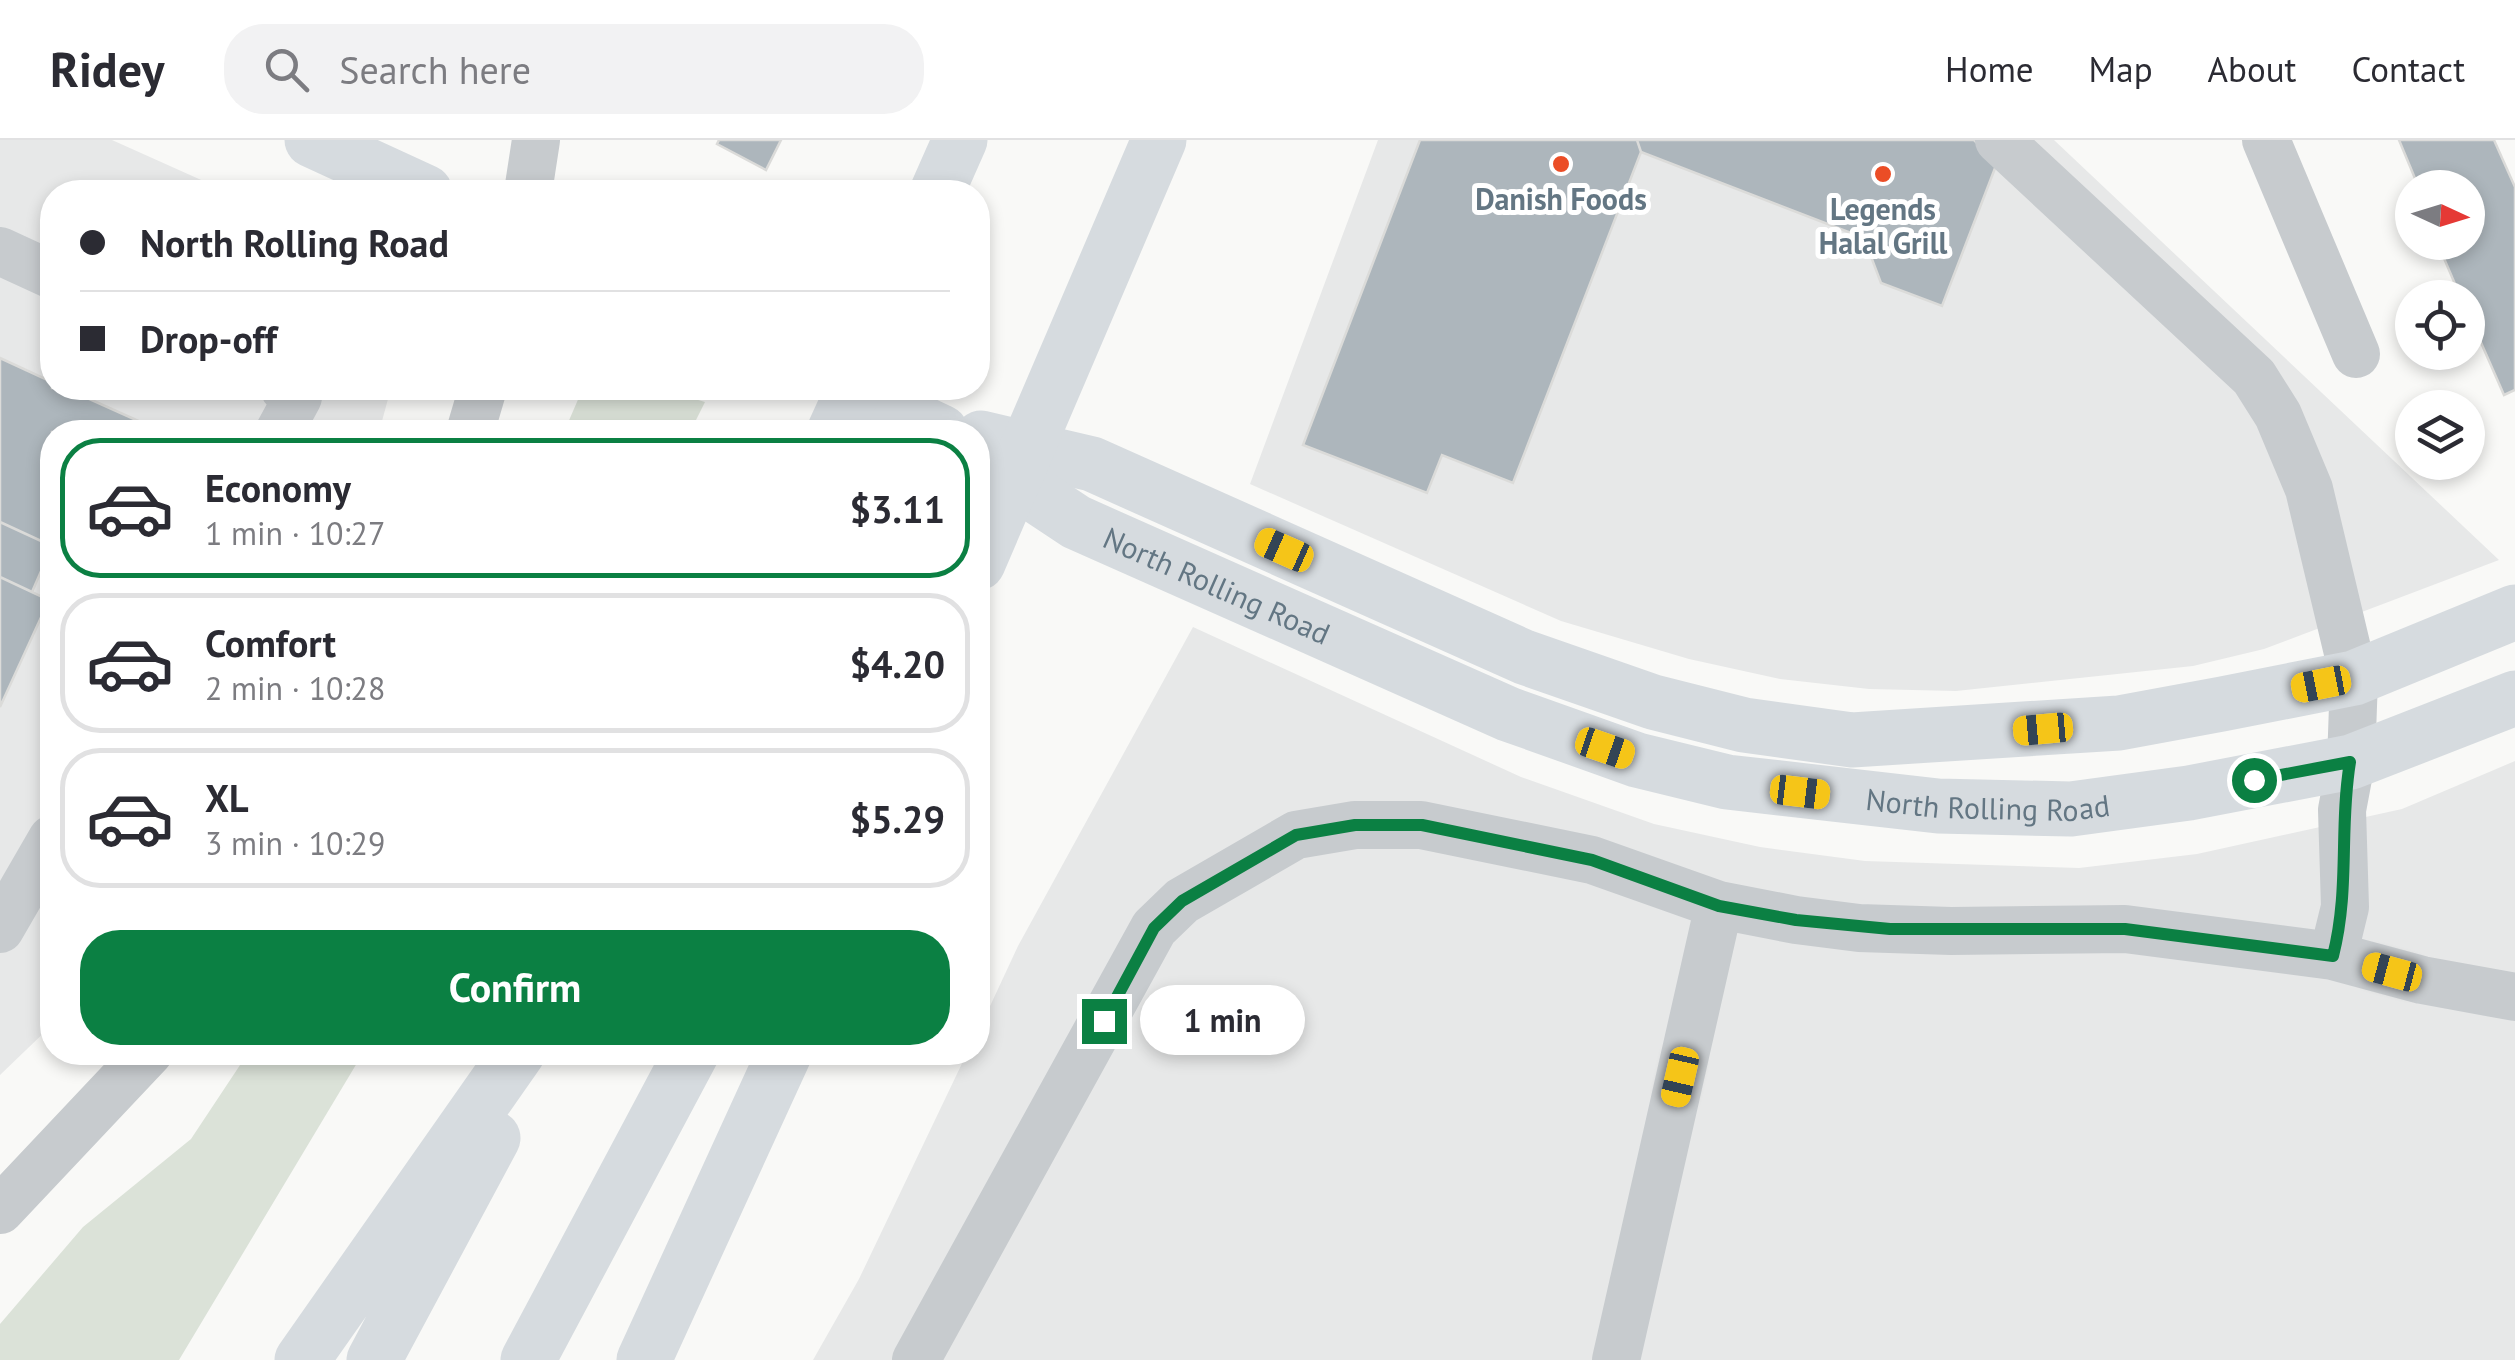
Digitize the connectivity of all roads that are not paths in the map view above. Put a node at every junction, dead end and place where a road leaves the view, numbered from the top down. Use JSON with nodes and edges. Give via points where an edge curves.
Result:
{"nodes":[{"id":1,"x":312,"y":140,"type":"edge"},
{"id":2,"x":536,"y":140,"type":"edge"},
{"id":3,"x":960,"y":140,"type":"edge"},
{"id":4,"x":1159,"y":140,"type":"edge"},
{"id":5,"x":1999,"y":140,"type":"edge"},
{"id":6,"x":2266,"y":140,"type":"edge"},
{"id":7,"x":399,"y":180,"type":"edge"},
{"id":8,"x":530,"y":180,"type":"edge"},
{"id":9,"x":942,"y":180,"type":"edge"},
{"id":10,"x":0,"y":252,"type":"edge"},
{"id":11,"x":40,"y":270,"type":"edge"},
{"id":12,"x":2356,"y":354,"type":"dead end"},
{"id":13,"x":879,"y":400,"type":"edge"},
{"id":14,"x":924,"y":420,"type":"edge"},
{"id":15,"x":990,"y":441,"type":"edge"},
{"id":16,"x":990,"y":465,"type":"edge"},
{"id":17,"x":990,"y":536,"type":"edge"},
{"id":18,"x":2515,"y":612,"type":"edge"},
{"id":19,"x":2354,"y":678,"type":"junction"},
{"id":20,"x":2515,"y":698,"type":"edge"},
{"id":21,"x":2350,"y":762,"type":"junction"},
{"id":22,"x":40,"y":860,"type":"edge"},
{"id":23,"x":1719,"y":906,"type":"junction"},
{"id":24,"x":0,"y":928,"type":"edge"},
{"id":25,"x":2333,"y":956,"type":"junction"},
{"id":26,"x":2515,"y":997,"type":"edge"},
{"id":27,"x":135,"y":1065,"type":"edge"},
{"id":28,"x":509,"y":1065,"type":"edge"},
{"id":29,"x":529,"y":1065,"type":"edge"},
{"id":30,"x":685,"y":1065,"type":"edge"},
{"id":31,"x":779,"y":1065,"type":"edge"},
{"id":32,"x":8,"y":1187,"type":"edge"},
{"id":33,"x":302,"y":1360,"type":"edge"},
{"id":34,"x":374,"y":1360,"type":"edge"},
{"id":35,"x":528,"y":1360,"type":"edge"},
{"id":36,"x":644,"y":1360,"type":"edge"},
{"id":37,"x":916,"y":1360,"type":"edge"},
{"id":38,"x":1616,"y":1360,"type":"edge"}],
"edges":[{"from":1,"to":7,"type":"main road"},
{"from":2,"to":8,"type":"street"},
{"from":3,"to":9,"type":"main road"},
{"from":4,"to":17,"type":"main road"},
{"from":5,"to":19,"type":"street","via":[[2254,376],[2309,489]]},
{"from":6,"to":12,"type":"street"},
{"from":10,"to":11,"type":"street"},
{"from":13,"to":14,"type":"main road","name":"North Rolling Road"},
{"from":15,"to":19,"type":"main road","name":"North Rolling Road","via":[[1092,464],[1524,656],[1653,702],[1744,725],[1852,740],[1967,735],[2119,723]]},
{"from":16,"to":21,"type":"main road","name":"North Rolling Road","via":[[1076,522],[1508,714],[1637,760],[1728,782],[1938,806],[2071,809]]},
{"from":18,"to":19,"type":"main road","name":"North Rolling Road"},
{"from":19,"to":21,"type":"street"},
{"from":20,"to":21,"type":"main road","name":"North Rolling Road"},
{"from":21,"to":25,"type":"street","via":[[2342,810],[2346,907]]},
{"from":22,"to":24,"type":"street"},
{"from":23,"to":25,"type":"street","via":[[1859,928],[2125,929]]},
{"from":23,"to":37,"type":"street","via":[[1592,860],[1422,825],[1355,825],[1296,835],[1253,857],[1182,901],[1154,928]]},
{"from":23,"to":38,"type":"street"},
{"from":25,"to":26,"type":"street"},
{"from":27,"to":32,"type":"street"},
{"from":28,"to":33,"type":"main road"},
{"from":29,"to":34,"type":"main road"},
{"from":30,"to":35,"type":"main road"},
{"from":31,"to":36,"type":"main road"}]}
